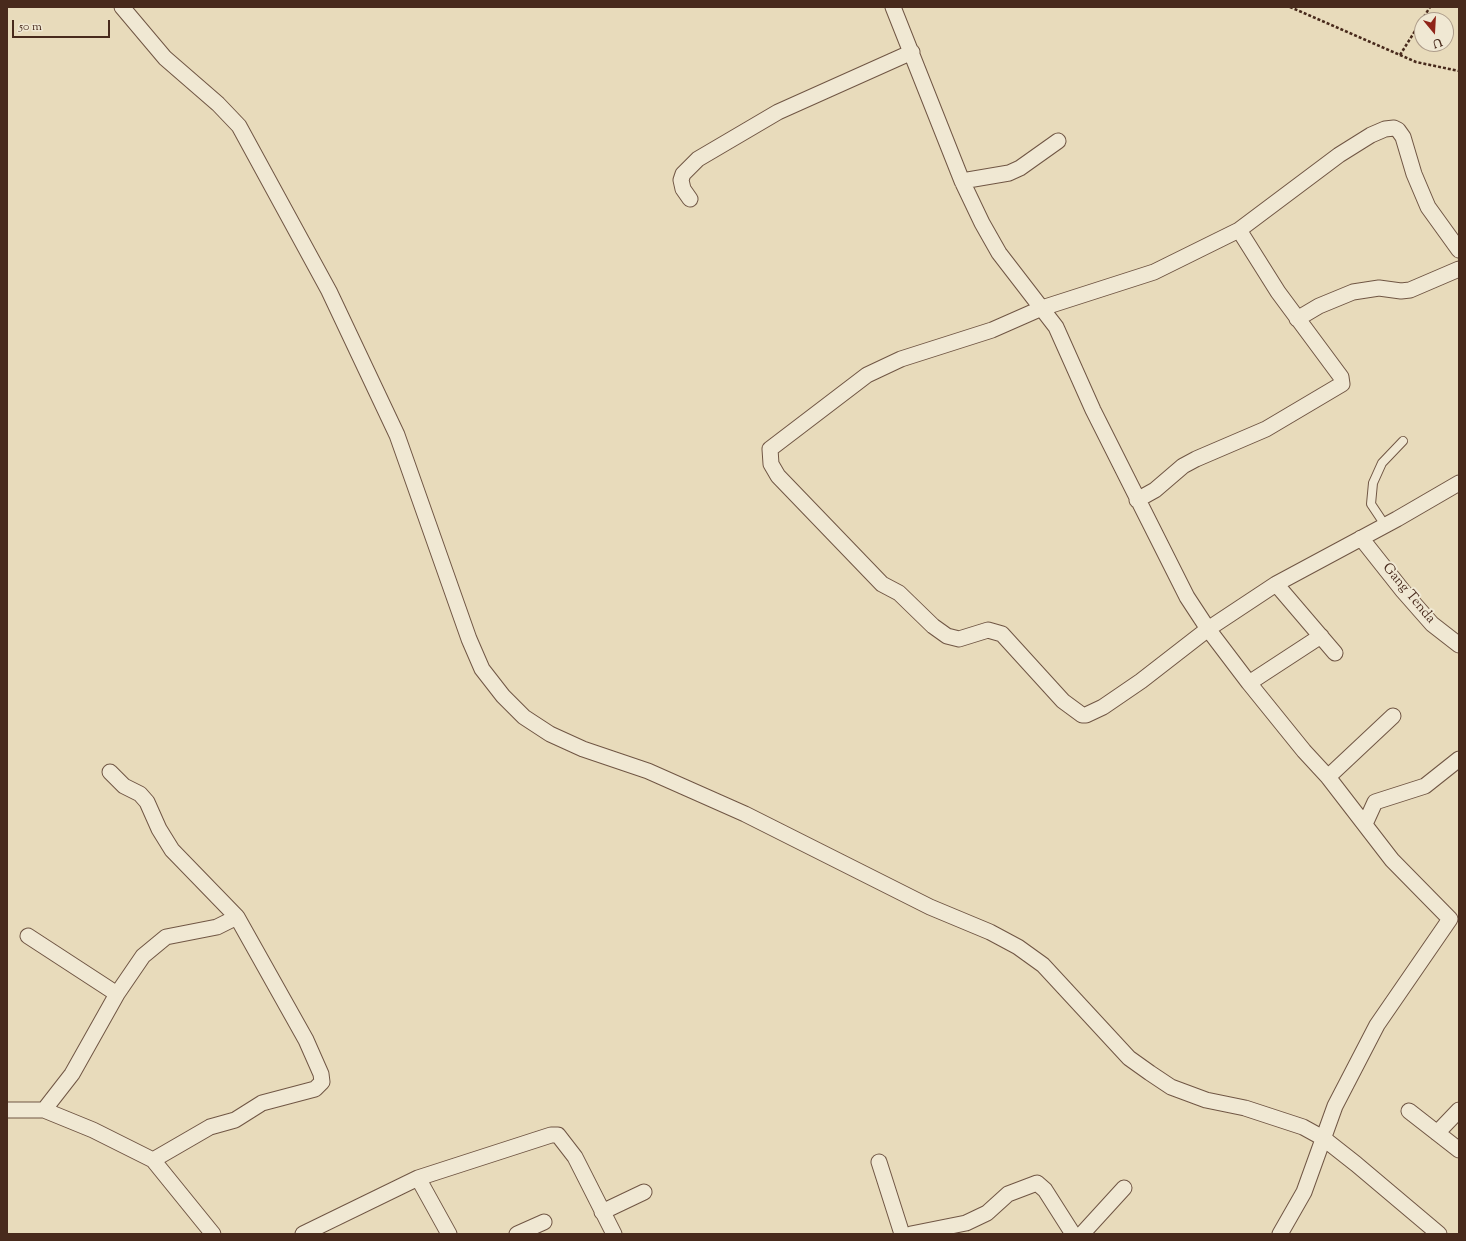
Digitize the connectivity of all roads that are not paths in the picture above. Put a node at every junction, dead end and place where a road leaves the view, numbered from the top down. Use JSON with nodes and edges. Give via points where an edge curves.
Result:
{"nodes":[{"id":1,"x":122,"y":7,"type":"edge"},
{"id":2,"x":893,"y":7,"type":"edge"},
{"id":3,"x":912,"y":52,"type":"junction"},
{"id":4,"x":1058,"y":141,"type":"dead end"},
{"id":5,"x":962,"y":181,"type":"junction"},
{"id":6,"x":690,"y":199,"type":"dead end"},
{"id":7,"x":1239,"y":230,"type":"junction"},
{"id":8,"x":1459,"y":250,"type":"edge"},
{"id":9,"x":1459,"y":269,"type":"edge"},
{"id":10,"x":1042,"y":308,"type":"junction"},
{"id":11,"x":1297,"y":319,"type":"junction"},
{"id":12,"x":1403,"y":441,"type":"dead end"},
{"id":13,"x":1459,"y":483,"type":"edge"},
{"id":14,"x":1137,"y":500,"type":"junction"},
{"id":15,"x":1385,"y":525,"type":"junction"},
{"id":16,"x":1361,"y":538,"type":"junction"},
{"id":17,"x":1276,"y":584,"type":"junction"},
{"id":18,"x":1208,"y":629,"type":"junction"},
{"id":19,"x":1321,"y":636,"type":"junction"},
{"id":20,"x":1459,"y":645,"type":"edge"},
{"id":21,"x":1335,"y":652,"type":"dead end"},
{"id":22,"x":1249,"y":683,"type":"junction"},
{"id":23,"x":1393,"y":716,"type":"dead end"},
{"id":24,"x":1459,"y":759,"type":"edge"},
{"id":25,"x":110,"y":772,"type":"dead end"},
{"id":26,"x":1328,"y":777,"type":"junction"},
{"id":27,"x":1365,"y":824,"type":"junction"},
{"id":28,"x":1454,"y":916,"type":"edge"},
{"id":29,"x":237,"y":917,"type":"junction"},
{"id":30,"x":28,"y":936,"type":"dead end"},
{"id":31,"x":117,"y":994,"type":"junction"},
{"id":32,"x":7,"y":1110,"type":"edge"},
{"id":33,"x":44,"y":1110,"type":"junction"},
{"id":34,"x":1459,"y":1110,"type":"edge"},
{"id":35,"x":1409,"y":1111,"type":"dead end"},
{"id":36,"x":1437,"y":1133,"type":"junction"},
{"id":37,"x":1323,"y":1138,"type":"junction"},
{"id":38,"x":1459,"y":1150,"type":"edge"},
{"id":39,"x":153,"y":1160,"type":"junction"},
{"id":40,"x":879,"y":1162,"type":"dead end"},
{"id":41,"x":418,"y":1178,"type":"junction"},
{"id":42,"x":1124,"y":1188,"type":"dead end"},
{"id":43,"x":644,"y":1192,"type":"dead end"},
{"id":44,"x":602,"y":1212,"type":"junction"},
{"id":45,"x":544,"y":1222,"type":"dead end"},
{"id":46,"x":213,"y":1234,"type":"edge"},
{"id":47,"x":303,"y":1234,"type":"edge"},
{"id":48,"x":449,"y":1234,"type":"edge"},
{"id":49,"x":517,"y":1234,"type":"edge"},
{"id":50,"x":614,"y":1234,"type":"edge"},
{"id":51,"x":902,"y":1234,"type":"edge"},
{"id":52,"x":911,"y":1234,"type":"edge"},
{"id":53,"x":1073,"y":1234,"type":"edge"},
{"id":54,"x":1082,"y":1234,"type":"edge"},
{"id":55,"x":1280,"y":1234,"type":"edge"},
{"id":56,"x":1439,"y":1234,"type":"edge"}],
"edges":[{"from":1,"to":37,"type":"street","via":[[165,58],[239,126],[329,291],[397,435],[466,632],[482,669],[524,717],[550,734],[583,749],[648,771],[738,811],[930,907],[1012,943],[1043,966],[1129,1058],[1150,1074],[1171,1087],[1206,1100],[1275,1117],[1303,1127]]},
{"from":2,"to":3,"type":"street"},
{"from":3,"to":5,"type":"street"},
{"from":3,"to":6,"type":"street","via":[[778,112],[698,159],[683,174],[683,189]]},
{"from":4,"to":5,"type":"street","via":[[1020,168],[1004,174]]},
{"from":5,"to":10,"type":"street","via":[[999,253]]},
{"from":7,"to":8,"type":"street","via":[[1339,155],[1371,135],[1390,127],[1401,133],[1428,207]]},
{"from":7,"to":10,"type":"street","via":[[1154,272]]},
{"from":7,"to":11,"type":"street"},
{"from":9,"to":11,"type":"street","via":[[1410,290],[1379,288],[1354,292],[1318,306]]},
{"from":10,"to":14,"type":"street","via":[[1056,327]]},
{"from":10,"to":18,"type":"street","via":[[992,330],[901,359],[866,375],[770,449],[770,460],[774,470],[882,584],[899,593],[933,626],[947,636],[959,638],[988,630],[1002,634],[1063,701],[1082,714],[1090,714],[1141,681]]},
{"from":11,"to":14,"type":"street","via":[[1341,377],[1342,385],[1266,429],[1182,466],[1155,490]]},
{"from":12,"to":15,"type":"lane","via":[[1382,463],[1373,483],[1371,504]]},
{"from":13,"to":15,"type":"street"},
{"from":14,"to":18,"type":"street","via":[[1187,597]]},
{"from":15,"to":16,"type":"street"},
{"from":16,"to":17,"type":"street"},
{"from":16,"to":20,"type":"street","name":"Gang Tenda","via":[[1432,624]]},
{"from":17,"to":18,"type":"street"},
{"from":17,"to":19,"type":"street"},
{"from":18,"to":22,"type":"street"},
{"from":19,"to":21,"type":"street"},
{"from":19,"to":22,"type":"street"},
{"from":22,"to":26,"type":"street"},
{"from":23,"to":26,"type":"street"},
{"from":24,"to":27,"type":"street","via":[[1425,786],[1375,802]]},
{"from":25,"to":29,"type":"street","via":[[124,786],[140,794],[147,802],[172,850]]},
{"from":26,"to":27,"type":"street"},
{"from":27,"to":28,"type":"street","via":[[1400,869]]},
{"from":28,"to":37,"type":"street","via":[[1377,1025],[1339,1098]]},
{"from":29,"to":31,"type":"street","via":[[217,927],[166,937],[143,956]]},
{"from":29,"to":39,"type":"street","via":[[306,1040],[322,1082],[315,1089],[262,1103],[235,1120],[210,1127]]},
{"from":30,"to":31,"type":"street"},
{"from":31,"to":33,"type":"street","via":[[72,1074]]},
{"from":32,"to":33,"type":"street"},
{"from":33,"to":39,"type":"street","via":[[93,1130]]},
{"from":34,"to":36,"type":"street"},
{"from":35,"to":36,"type":"street"},
{"from":36,"to":38,"type":"street"},
{"from":37,"to":55,"type":"street","via":[[1304,1192]]},
{"from":37,"to":56,"type":"street"},
{"from":39,"to":46,"type":"street"},
{"from":40,"to":51,"type":"street"},
{"from":41,"to":44,"type":"street","via":[[556,1135],[575,1157]]},
{"from":41,"to":47,"type":"street"},
{"from":41,"to":48,"type":"street"},
{"from":42,"to":54,"type":"street"},
{"from":43,"to":44,"type":"street"},
{"from":44,"to":50,"type":"street"},
{"from":45,"to":49,"type":"street"},
{"from":52,"to":53,"type":"street","via":[[966,1223],[986,1213],[1008,1194],[1037,1183],[1045,1190]]}]}
